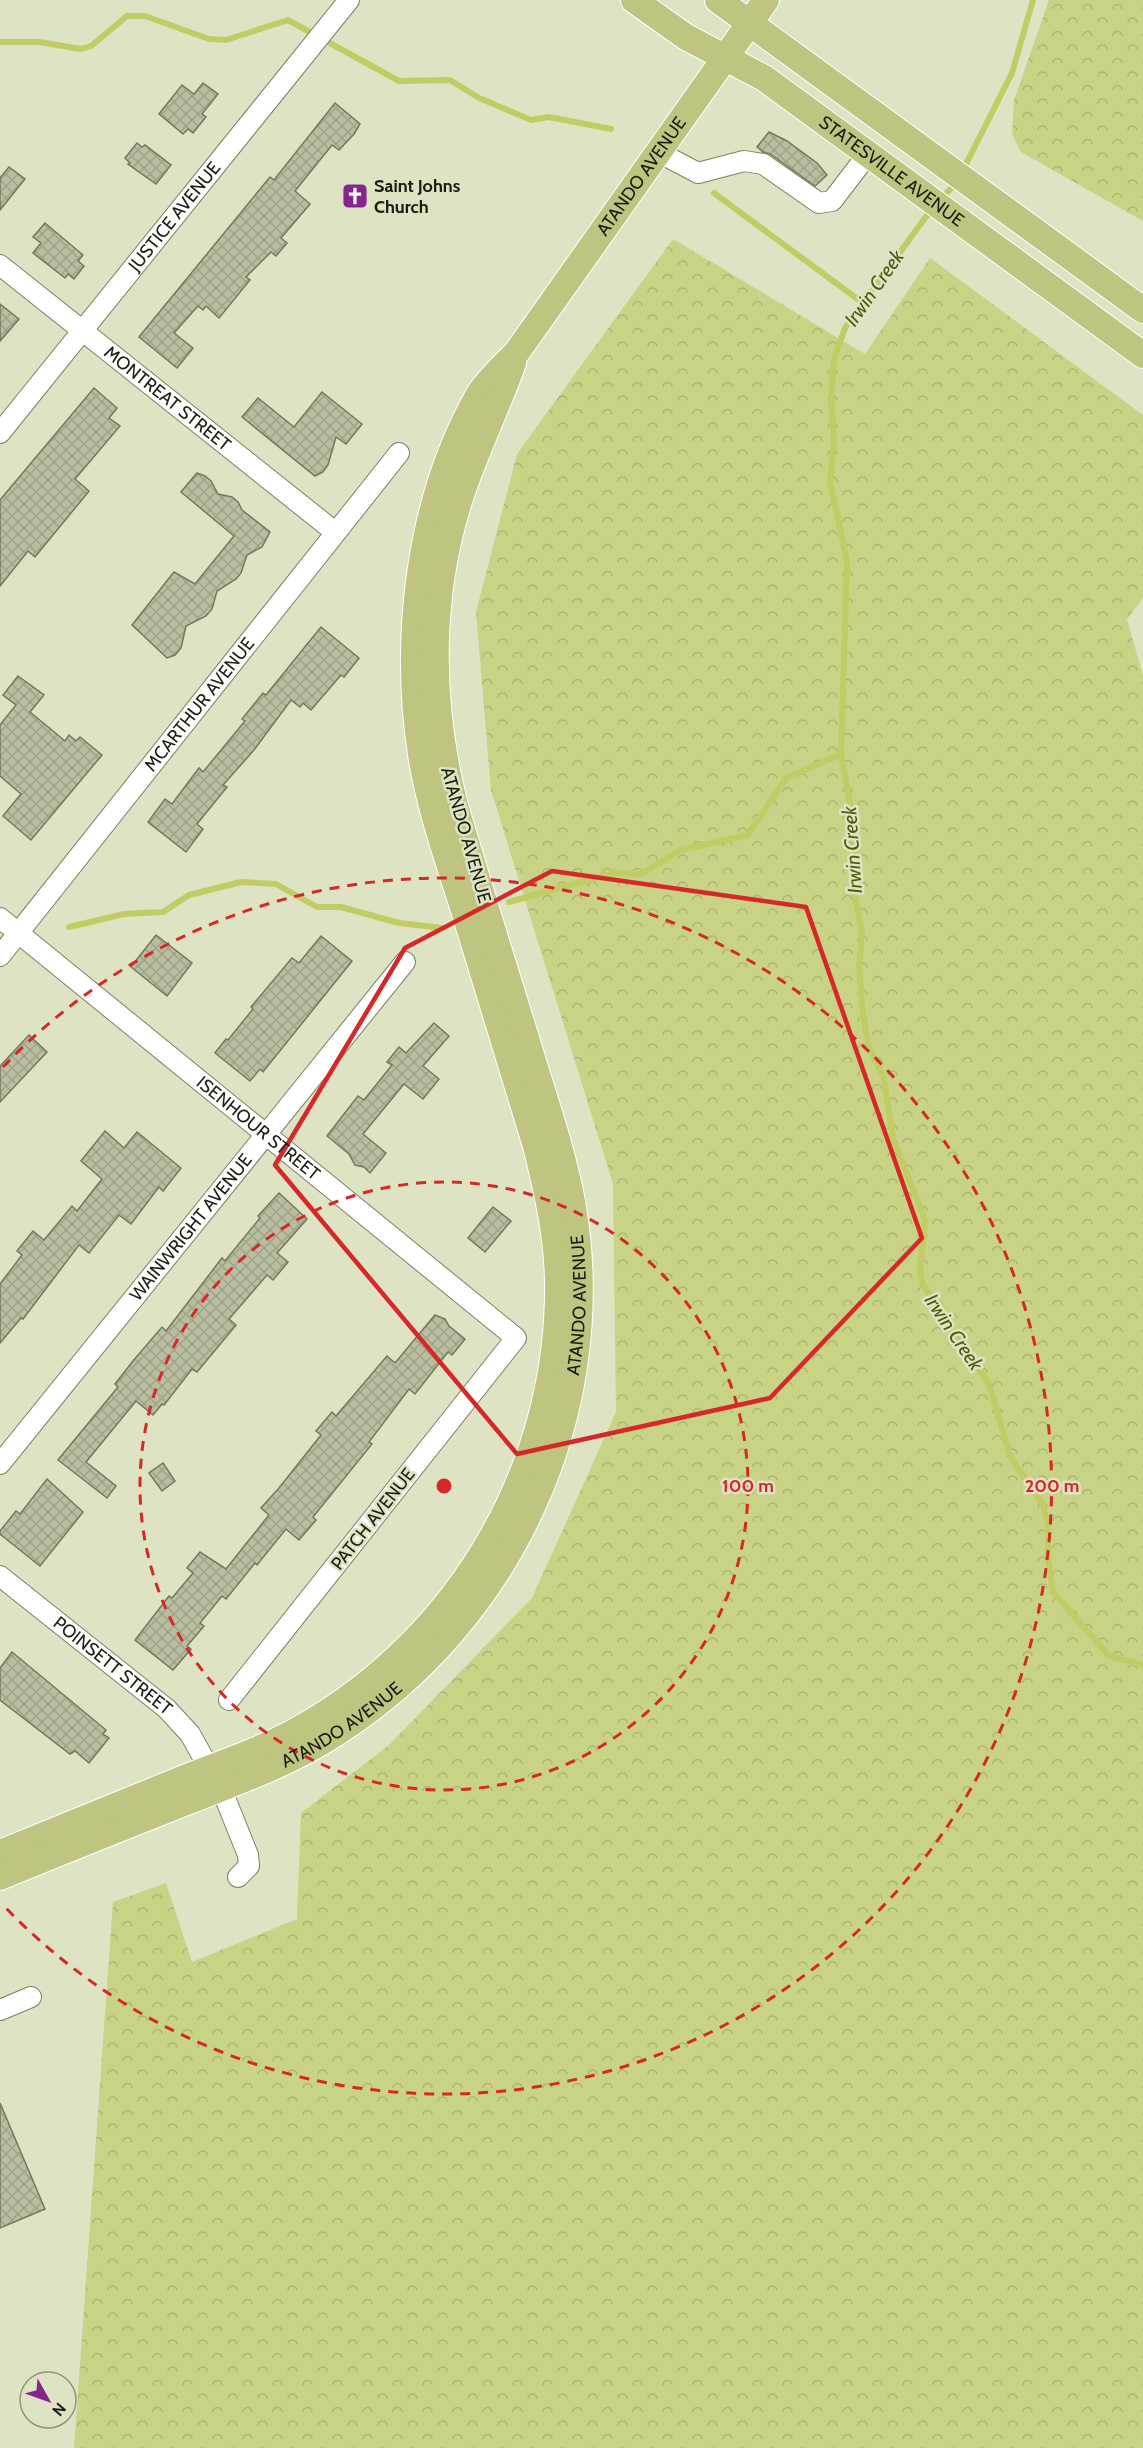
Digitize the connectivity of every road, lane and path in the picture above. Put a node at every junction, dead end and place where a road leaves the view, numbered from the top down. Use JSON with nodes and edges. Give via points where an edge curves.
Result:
{"nodes":[{"id":1,"x":349,"y":0,"type":"edge"},
{"id":2,"x":634,"y":0,"type":"edge"},
{"id":3,"x":718,"y":0,"type":"edge"},
{"id":4,"x":766,"y":0,"type":"edge"},
{"id":5,"x":751,"y":22,"type":"junction"},
{"id":6,"x":726,"y":58,"type":"junction"},
{"id":7,"x":658,"y":152,"type":"junction"},
{"id":8,"x":868,"y":154,"type":"junction"},
{"id":9,"x":0,"y":265,"type":"edge"},
{"id":10,"x":1143,"y":310,"type":"edge"},
{"id":11,"x":83,"y":331,"type":"junction"},
{"id":12,"x":1143,"y":355,"type":"edge"},
{"id":13,"x":0,"y":433,"type":"edge"},
{"id":14,"x":399,"y":453,"type":"dead end"},
{"id":15,"x":335,"y":532,"type":"junction"},
{"id":16,"x":0,"y":918,"type":"edge"},
{"id":17,"x":19,"y":933,"type":"junction"},
{"id":18,"x":0,"y":956,"type":"edge"},
{"id":19,"x":405,"y":962,"type":"dead end"},
{"id":20,"x":267,"y":1134,"type":"junction"},
{"id":21,"x":516,"y":1338,"type":"joint"},
{"id":22,"x":0,"y":1464,"type":"edge"},
{"id":23,"x":0,"y":1576,"type":"edge"},
{"id":24,"x":229,"y":1700,"type":"dead end"},
{"id":25,"x":215,"y":1778,"type":"junction"},
{"id":26,"x":0,"y":1853,"type":"edge"},
{"id":27,"x":0,"y":1877,"type":"edge"},
{"id":28,"x":238,"y":1877,"type":"dead end"},
{"id":29,"x":31,"y":1997,"type":"dead end"},
{"id":30,"x":0,"y":2010,"type":"edge"}],
"edges":[{"from":1,"to":11,"type":"street","name":"JUSTICE AVENUE"},
{"from":2,"to":6,"type":"main road","name":"STATESVILLE AVENUE","via":[[686,37]]},
{"from":3,"to":5,"type":"main road","name":"STATESVILLE AVENUE"},
{"from":4,"to":5,"type":"main road","name":"ATANDO AVENUE"},
{"from":5,"to":6,"type":"main road","name":"ATANDO AVENUE"},
{"from":5,"to":10,"type":"main road","name":"STATESVILLE AVENUE"},
{"from":6,"to":7,"type":"main road","name":"ATANDO AVENUE"},
{"from":6,"to":8,"type":"main road","name":"STATESVILLE AVENUE","via":[[764,78]]},
{"from":7,"to":8,"type":"street","via":[[698,172],[744,161],[763,164],[819,202],[832,201]]},
{"from":7,"to":25,"type":"main road","name":"ATANDO AVENUE","via":[[517,352],[479,394],[436,499],[419,581],[414,630],[421,756],[433,808],[536,1146],[551,1212],[558,1292],[548,1393],[530,1458],[505,1515],[465,1581],[426,1629],[383,1671],[323,1715]]},
{"from":8,"to":12,"type":"main road","name":"STATESVILLE AVENUE"},
{"from":9,"to":11,"type":"street","name":"MONTREAT STREET"},
{"from":11,"to":13,"type":"street","name":"JUSTICE AVENUE"},
{"from":11,"to":15,"type":"street","name":"MONTREAT STREET"},
{"from":14,"to":15,"type":"street","name":"MCARTHUR AVENUE"},
{"from":15,"to":17,"type":"street","name":"MCARTHUR AVENUE"},
{"from":16,"to":17,"type":"street","name":"ISENHOUR STREET"},
{"from":17,"to":18,"type":"street","name":"MCARTHUR AVENUE"},
{"from":17,"to":20,"type":"street","name":"ISENHOUR STREET"},
{"from":19,"to":20,"type":"street","name":"WAINWRIGHT AVENUE"},
{"from":20,"to":21,"type":"street","name":"ISENHOUR STREET"},
{"from":20,"to":22,"type":"street","name":"WAINWRIGHT AVENUE"},
{"from":21,"to":24,"type":"street","name":"PATCH AVENUE"},
{"from":23,"to":25,"type":"street","name":"POINSETT STREET","via":[[167,1709],[190,1734]]},
{"from":25,"to":26,"type":"main road","name":"ATANDO AVENUE"},
{"from":25,"to":27,"type":"main road","name":"ATANDO AVENUE"},
{"from":25,"to":28,"type":"street","name":"POINSETT STREET","via":[[248,1855],[249,1866]]},
{"from":29,"to":30,"type":"street"}]}
